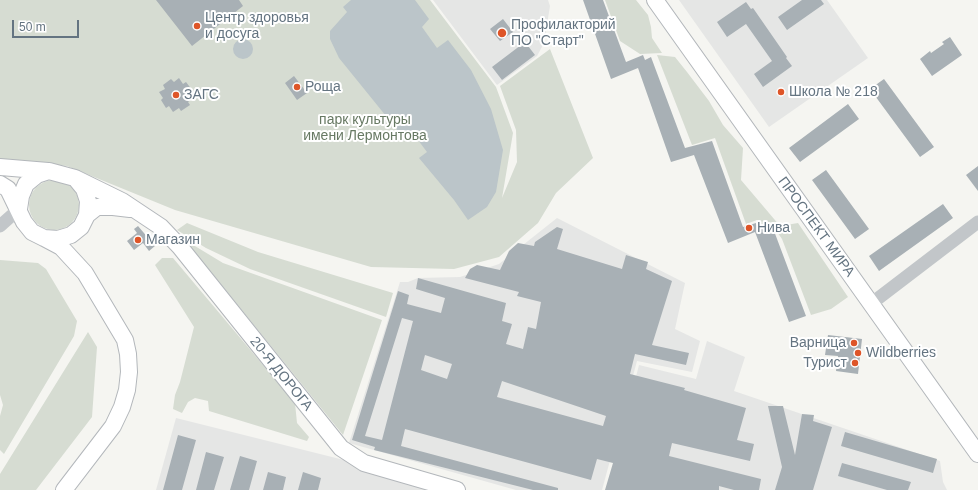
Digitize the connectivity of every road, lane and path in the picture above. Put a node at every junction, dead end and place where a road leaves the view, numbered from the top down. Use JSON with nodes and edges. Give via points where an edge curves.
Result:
{"nodes":[{"id":1,"x":655,"y":0,"type":"edge"},
{"id":2,"x":0,"y":167,"type":"edge"},
{"id":3,"x":50,"y":171,"type":"junction"},
{"id":4,"x":75,"y":178,"type":"junction"},
{"id":5,"x":0,"y":184,"type":"edge"},
{"id":6,"x":136,"y":210,"type":"junction"},
{"id":7,"x":22,"y":216,"type":"junction"},
{"id":8,"x":84,"y":221,"type":"junction"},
{"id":9,"x":978,"y":222,"type":"edge"},
{"id":10,"x":1,"y":225,"type":"edge"},
{"id":11,"x":44,"y":238,"type":"junction"},
{"id":12,"x":85,"y":273,"type":"junction"},
{"id":13,"x":872,"y":303,"type":"junction"},
{"id":14,"x":978,"y":454,"type":"edge"},
{"id":15,"x":68,"y":489,"type":"edge"},
{"id":16,"x":457,"y":490,"type":"edge"}],
"edges":[{"from":1,"to":13,"type":"main road","name":"ПРОСПЕКТ МИРА"},
{"from":2,"to":3,"type":"main road"},
{"from":3,"to":4,"type":"main road"},
{"from":3,"to":7,"type":"main road","via":[[37,175],[26,184],[21,196]]},
{"from":4,"to":6,"type":"main road","name":"20-Я ДОРОГА"},
{"from":4,"to":8,"type":"main road","via":[[84,189],[88,201]]},
{"from":5,"to":7,"type":"main road","via":[[8,189]]},
{"from":6,"to":8,"type":"main road","name":"20-Я ДОРОГА","via":[[113,206],[97,207]]},
{"from":6,"to":16,"type":"main road","name":"20-Я ДОРОГА","via":[[161,227],[180,247],[341,448],[364,463]]},
{"from":7,"to":10,"type":"street"},
{"from":7,"to":11,"type":"main road","via":[[32,232]]},
{"from":8,"to":11,"type":"main road","via":[[71,235],[58,240]]},
{"from":8,"to":12,"type":"main road","via":[[78,244]]},
{"from":9,"to":13,"type":"street"},
{"from":11,"to":12,"type":"main road","via":[[61,247]]},
{"from":12,"to":15,"type":"main road","via":[[125,340],[129,372],[122,407],[113,426]]},
{"from":13,"to":14,"type":"main road","name":"ПРОСПЕКТ МИРА"}]}
